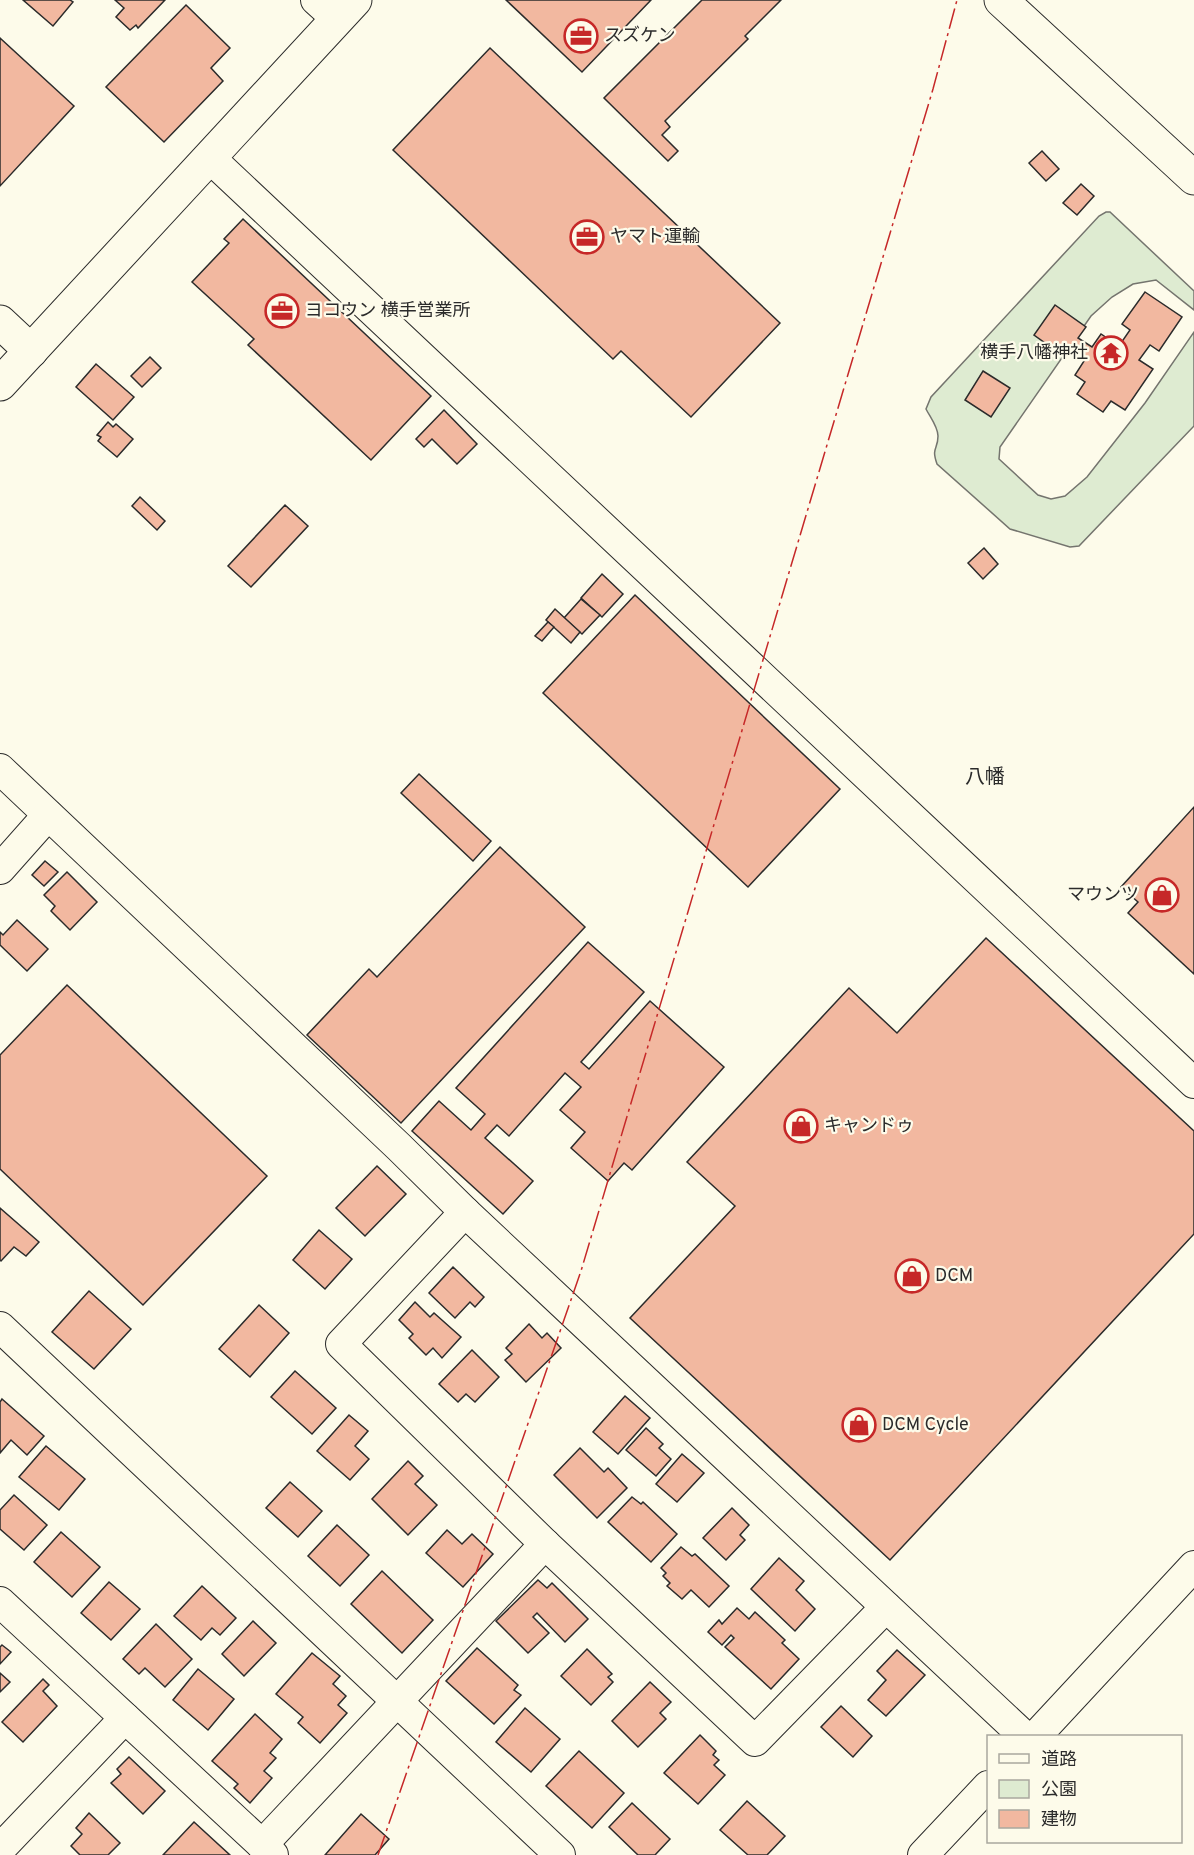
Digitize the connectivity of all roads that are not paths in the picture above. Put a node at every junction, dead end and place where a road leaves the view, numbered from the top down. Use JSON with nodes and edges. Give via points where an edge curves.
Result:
{"nodes":[{"id":1,"x":1001,"y":0,"type":"edge"},
{"id":2,"x":336,"y":6,"type":"edge"},
{"id":3,"x":209,"y":158,"type":"junction"},
{"id":4,"x":1194,"y":178,"type":"edge"},
{"id":5,"x":0,"y":322,"type":"edge"},
{"id":6,"x":31,"y":351,"type":"junction"},
{"id":7,"x":0,"y":384,"type":"edge"},
{"id":8,"x":0,"y":769,"type":"edge"},
{"id":9,"x":48,"y":815,"type":"junction"},
{"id":10,"x":0,"y":869,"type":"edge"},
{"id":11,"x":1194,"y":1083,"type":"edge"},
{"id":12,"x":465,"y":1212,"type":"junction"},
{"id":13,"x":0,"y":1327,"type":"edge"},
{"id":14,"x":545,"y":1544,"type":"junction"},
{"id":15,"x":1194,"y":1566,"type":"edge"},
{"id":16,"x":0,"y":1602,"type":"edge"},
{"id":17,"x":886,"y":1607,"type":"junction"},
{"id":18,"x":396,"y":1701,"type":"junction"},
{"id":19,"x":125,"y":1718,"type":"junction"},
{"id":20,"x":1022,"y":1735,"type":"edge"},
{"id":21,"x":1038,"y":1735,"type":"edge"},
{"id":22,"x":987,"y":1787,"type":"edge"},
{"id":23,"x":0,"y":1849,"type":"edge"},
{"id":24,"x":268,"y":1850,"type":"edge"},
{"id":25,"x":560,"y":1855,"type":"edge"},
{"id":26,"x":923,"y":1855,"type":"edge"}],
"edges":[{"from":1,"to":4,"type":"street"},
{"from":2,"to":3,"type":"street"},
{"from":3,"to":6,"type":"street"},
{"from":3,"to":11,"type":"street"},
{"from":5,"to":6,"type":"street"},
{"from":6,"to":7,"type":"street"},
{"from":8,"to":9,"type":"street"},
{"from":9,"to":10,"type":"street"},
{"from":9,"to":12,"type":"street"},
{"from":12,"to":14,"type":"street","via":[[341,1344]]},
{"from":12,"to":17,"type":"street"},
{"from":13,"to":18,"type":"street"},
{"from":14,"to":17,"type":"street","via":[[755,1741]]},
{"from":14,"to":18,"type":"street"},
{"from":15,"to":21,"type":"street"},
{"from":16,"to":19,"type":"street"},
{"from":17,"to":20,"type":"street"},
{"from":18,"to":24,"type":"street"},
{"from":18,"to":25,"type":"street"},
{"from":19,"to":23,"type":"street"},
{"from":19,"to":24,"type":"street"},
{"from":22,"to":26,"type":"street"}]}
